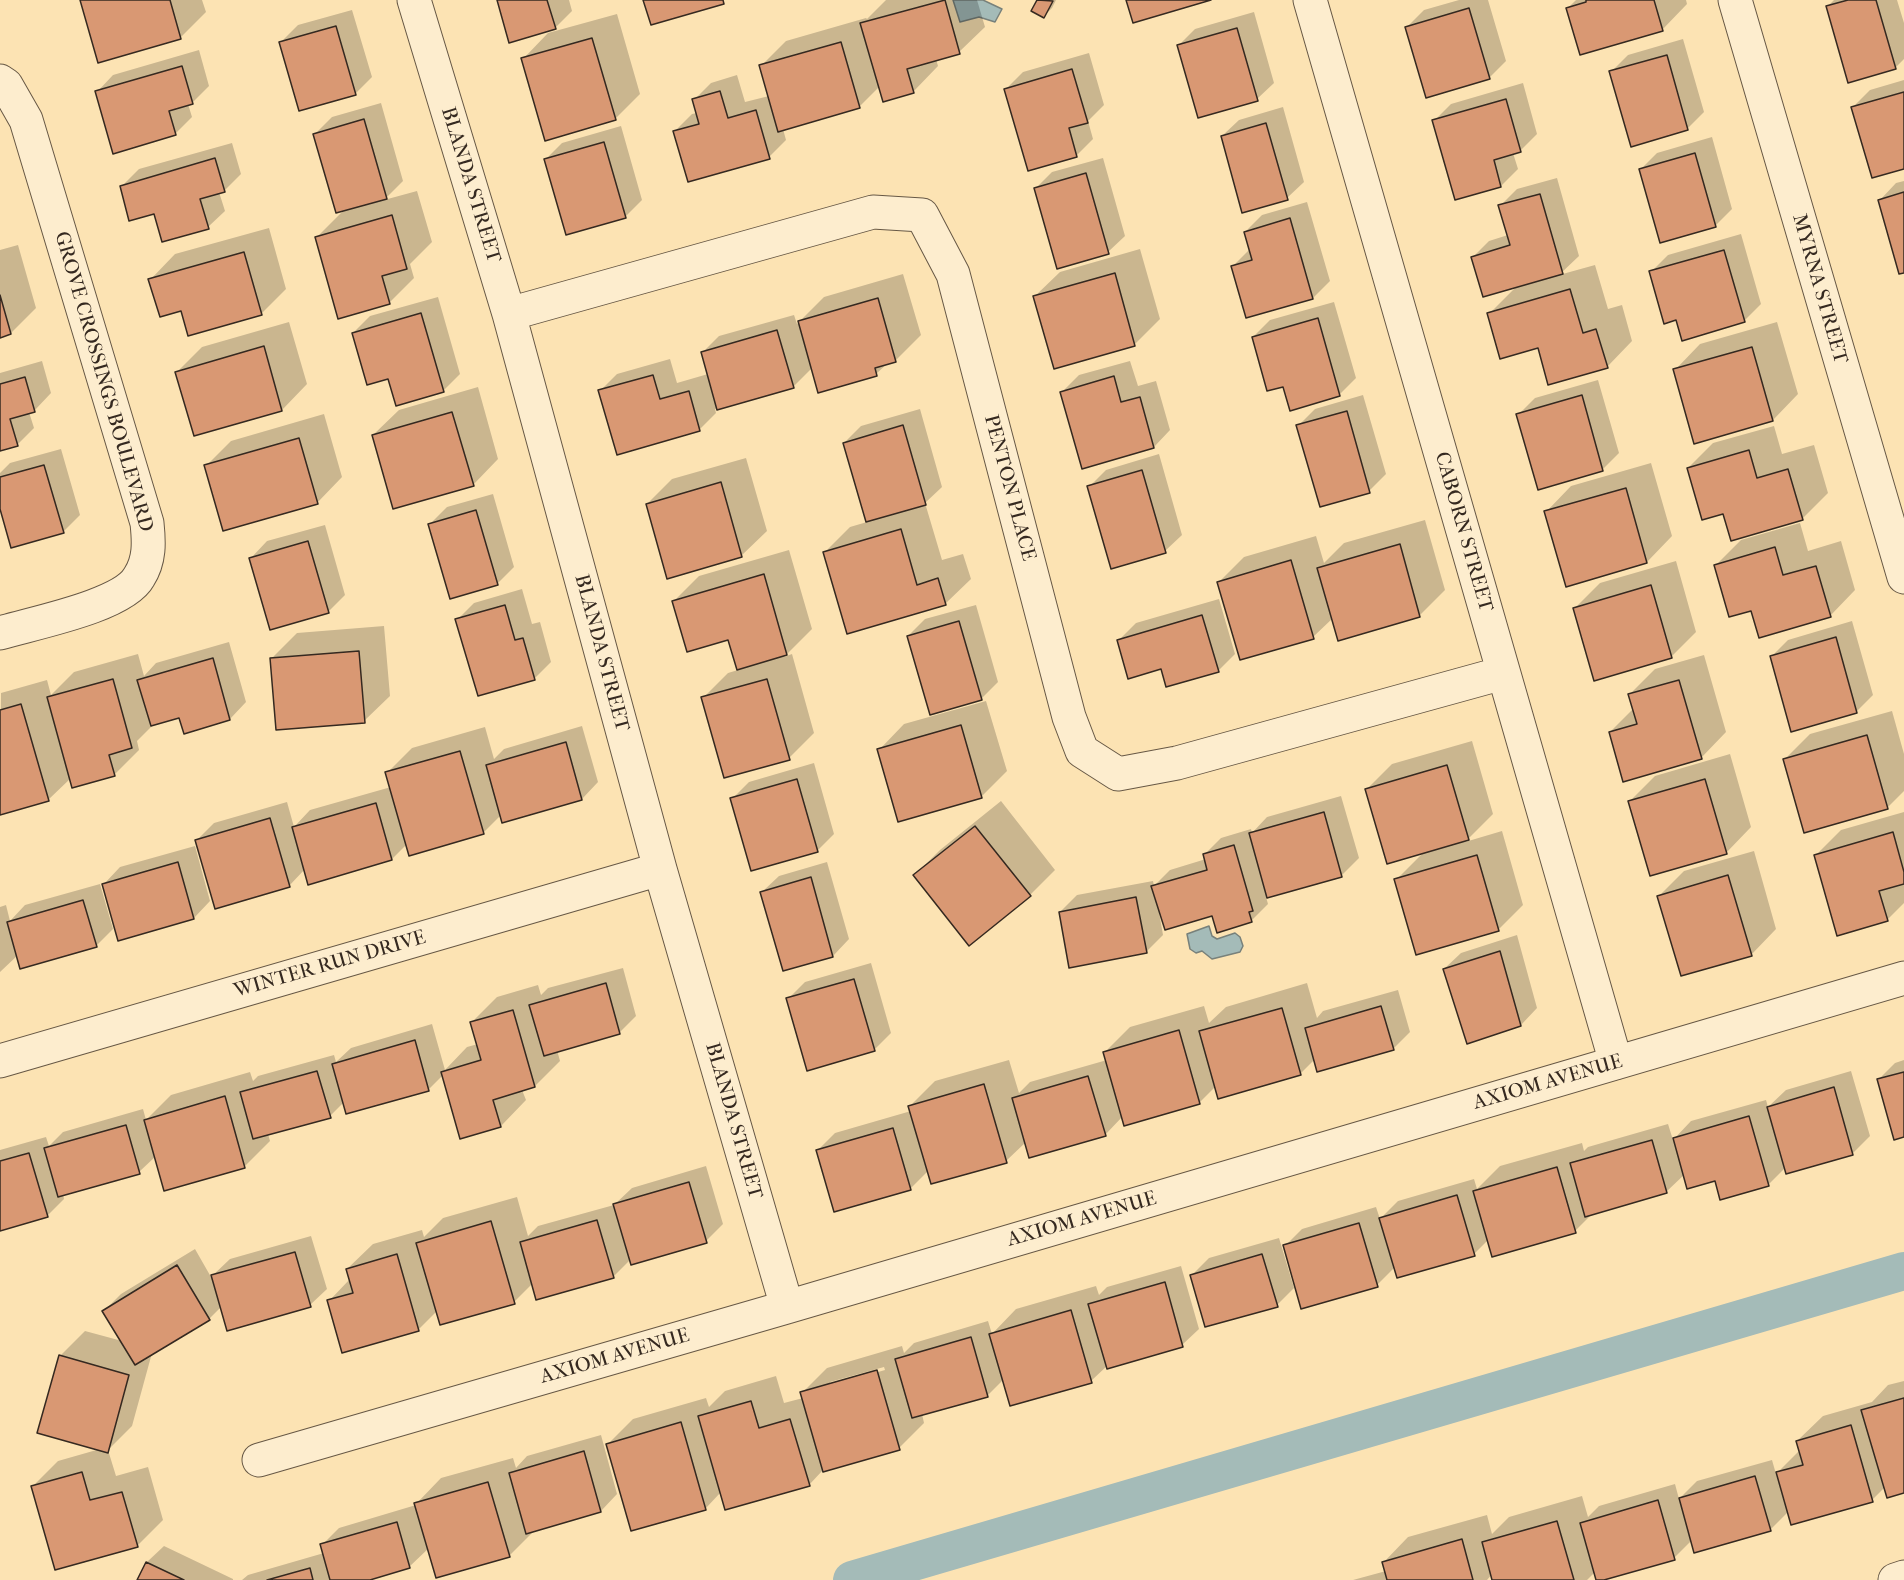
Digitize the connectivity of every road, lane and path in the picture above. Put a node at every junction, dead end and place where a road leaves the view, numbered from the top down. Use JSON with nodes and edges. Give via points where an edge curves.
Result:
{"nodes":[{"id":1,"x":414,"y":0,"type":"edge"},
{"id":2,"x":1310,"y":0,"type":"edge"},
{"id":3,"x":1735,"y":0,"type":"edge"},
{"id":4,"x":0,"y":81,"type":"edge"},
{"id":5,"x":509,"y":314,"type":"junction"},
{"id":6,"x":1904,"y":578,"type":"edge"},
{"id":7,"x":0,"y":633,"type":"edge"},
{"id":8,"x":1503,"y":673,"type":"junction"},
{"id":9,"x":660,"y":868,"type":"junction"},
{"id":10,"x":1904,"y":978,"type":"edge"},
{"id":11,"x":0,"y":1061,"type":"edge"},
{"id":12,"x":1616,"y":1063,"type":"junction"},
{"id":13,"x":787,"y":1307,"type":"junction"},
{"id":14,"x":259,"y":1460,"type":"dead end"},
{"id":15,"x":1904,"y":1577,"type":"edge"},
{"id":16,"x":1895,"y":1580,"type":"edge"}],
"edges":[{"from":1,"to":5,"type":"street","name":"BLANDA STREET"},
{"from":2,"to":8,"type":"street","name":"CABORN STREET"},
{"from":3,"to":6,"type":"street","name":"MYRNA STREET"},
{"from":4,"to":7,"type":"street","name":"GROVE CROSSINGS BOULEVARD","via":[[26,120],[147,523],[149,545],[139,579],[120,596]]},
{"from":5,"to":8,"type":"street","name":"PENTON PLACE","via":[[873,212],[922,214],[953,274],[1069,717],[1082,751],[1118,774],[1177,763]]},
{"from":5,"to":9,"type":"street","name":"BLANDA STREET"},
{"from":8,"to":12,"type":"street","name":"CABORN STREET"},
{"from":9,"to":11,"type":"street","name":"WINTER RUN DRIVE"},
{"from":9,"to":13,"type":"street","name":"BLANDA STREET"},
{"from":10,"to":12,"type":"street","name":"AXIOM AVENUE"},
{"from":12,"to":13,"type":"street","name":"AXIOM AVENUE"},
{"from":13,"to":14,"type":"street","name":"AXIOM AVENUE"},
{"from":15,"to":16,"type":"street"}]}
